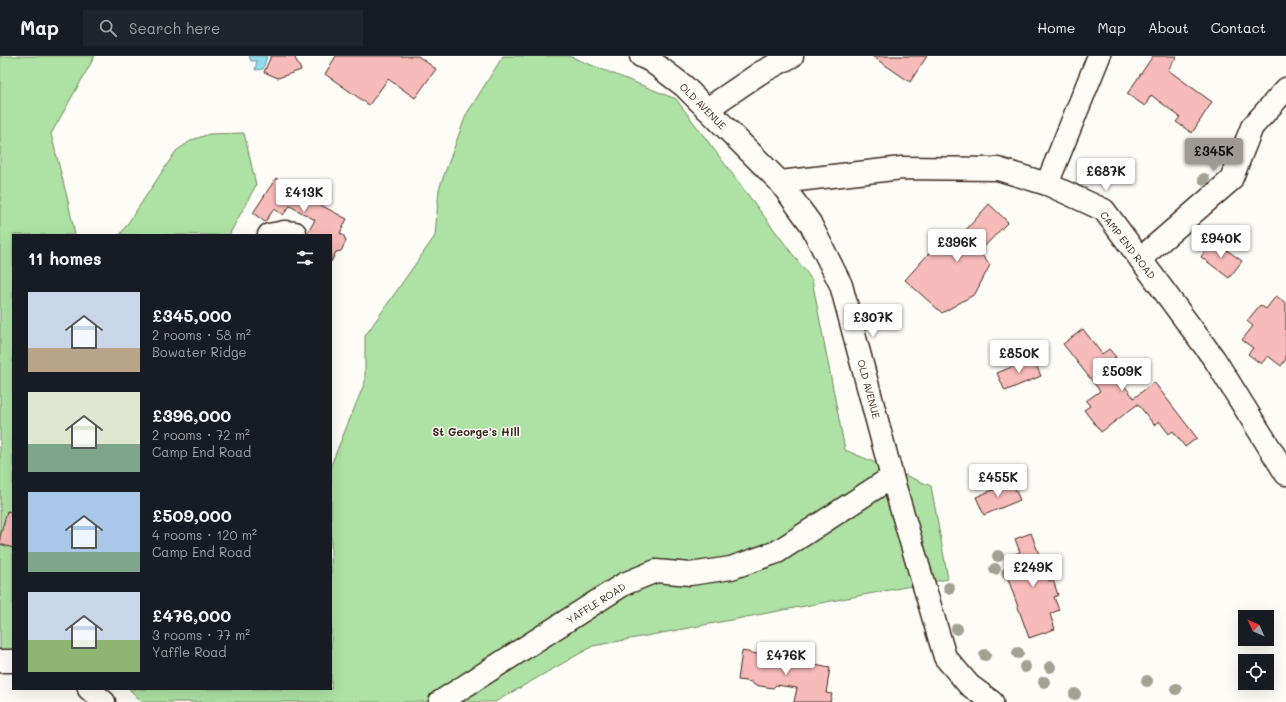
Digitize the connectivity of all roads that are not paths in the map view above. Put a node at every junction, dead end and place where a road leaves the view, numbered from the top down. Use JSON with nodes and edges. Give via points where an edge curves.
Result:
{"nodes":[{"id":1,"x":641,"y":56,"type":"edge"},
{"id":2,"x":792,"y":56,"type":"edge"},
{"id":3,"x":1099,"y":56,"type":"edge"},
{"id":4,"x":1286,"y":89,"type":"edge"},
{"id":5,"x":708,"y":109,"type":"junction"},
{"id":6,"x":780,"y":182,"type":"junction"},
{"id":7,"x":1047,"y":184,"type":"junction"},
{"id":8,"x":294,"y":233,"type":"dead end"},
{"id":9,"x":274,"y":234,"type":"edge"},
{"id":10,"x":1140,"y":259,"type":"junction"},
{"id":11,"x":1286,"y":474,"type":"edge"},
{"id":12,"x":892,"y":477,"type":"junction"},
{"id":13,"x":0,"y":661,"type":"edge"},
{"id":14,"x":12,"y":661,"type":"edge"},
{"id":15,"x":90,"y":690,"type":"edge"},
{"id":16,"x":104,"y":702,"type":"edge"},
{"id":17,"x":440,"y":702,"type":"edge"},
{"id":18,"x":992,"y":702,"type":"edge"}],
"edges":[{"from":1,"to":5,"type":"street","name":"OLD AVENUE","via":[[684,86]]},
{"from":2,"to":5,"type":"street","via":[[760,73]]},
{"from":3,"to":7,"type":"street"},
{"from":4,"to":10,"type":"street","via":[[1252,127],[1231,180]]},
{"from":5,"to":6,"type":"street","name":"OLD AVENUE"},
{"from":6,"to":7,"type":"street","name":"CAMP END ROAD","via":[[909,168],[998,169]]},
{"from":6,"to":12,"type":"street","name":"OLD AVENUE","via":[[810,223],[841,285]]},
{"from":7,"to":10,"type":"street","name":"CAMP END ROAD","via":[[1104,210]]},
{"from":8,"to":9,"type":"street"},
{"from":10,"to":11,"type":"street","name":"CAMP END ROAD","via":[[1215,360]]},
{"from":12,"to":17,"type":"street","name":"YAFFLE ROAD","via":[[777,552],[730,568],[690,574],[656,571],[624,584]]},
{"from":12,"to":18,"type":"street","name":"OLD AVENUE","via":[[945,657],[969,684]]},
{"from":13,"to":14,"type":"street"},
{"from":15,"to":16,"type":"street"}]}
